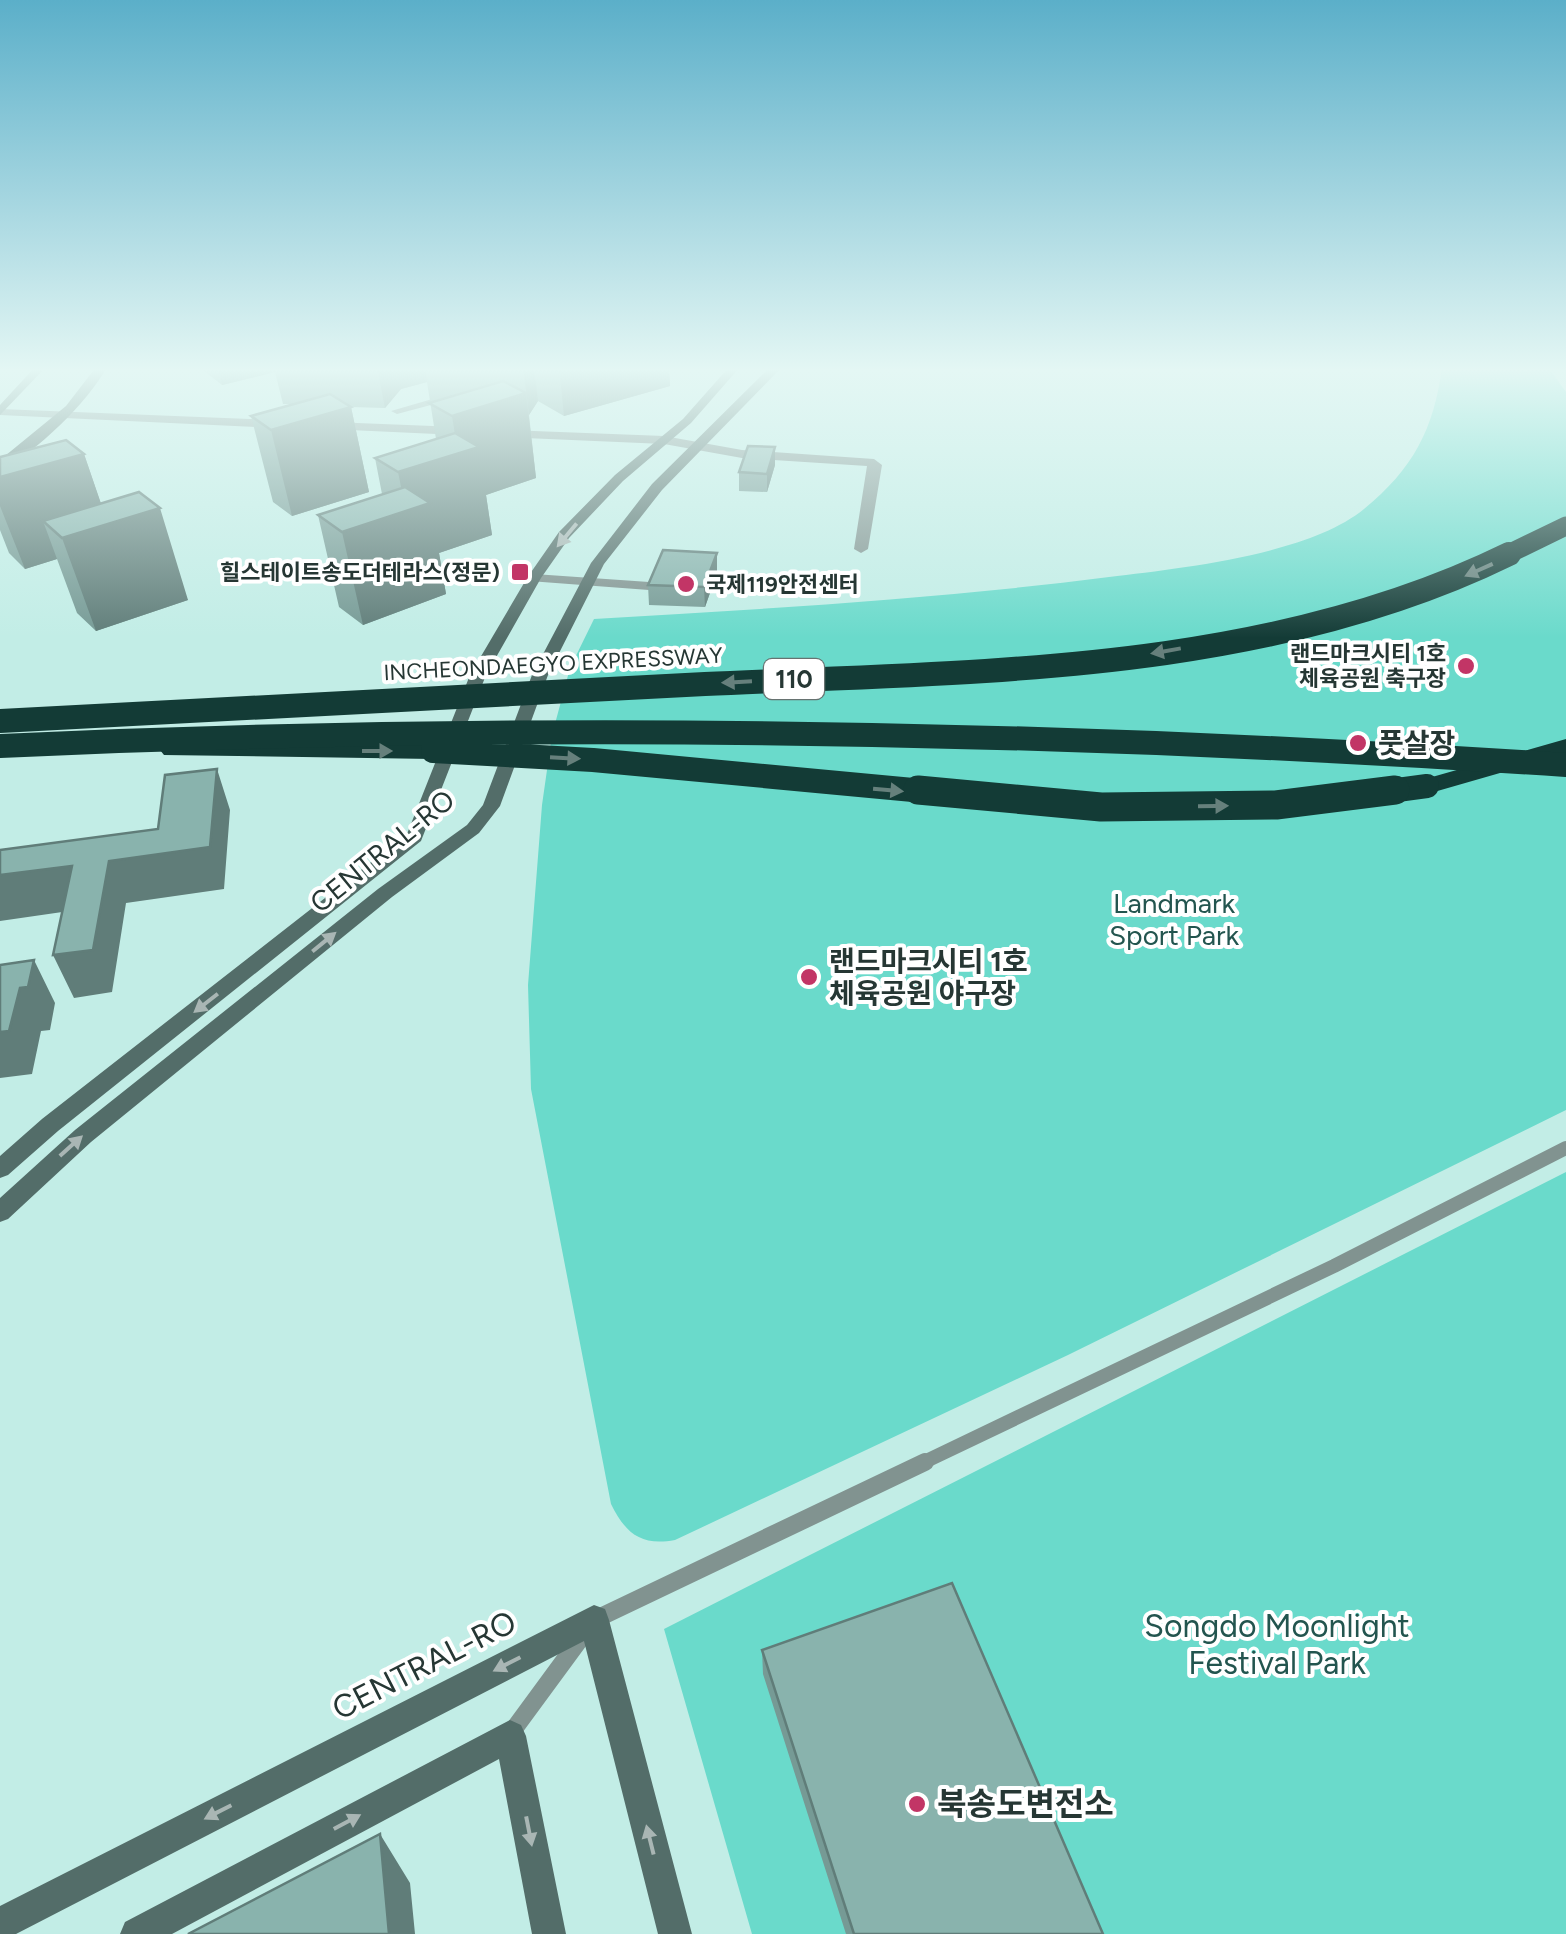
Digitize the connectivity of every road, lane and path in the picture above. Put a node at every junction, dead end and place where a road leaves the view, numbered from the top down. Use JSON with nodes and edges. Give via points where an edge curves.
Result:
{"nodes":[{"id":1,"x":644,"y":457,"type":"edge"},
{"id":2,"x":687,"y":457,"type":"edge"},
{"id":3,"x":790,"y":457,"type":"edge"},
{"id":4,"x":1566,"y":526,"type":"edge"},
{"id":5,"x":861,"y":549,"type":"dead end"},
{"id":6,"x":534,"y":578,"type":"junction"},
{"id":7,"x":588,"y":582,"type":"junction"},
{"id":8,"x":649,"y":586,"type":"edge"},
{"id":9,"x":0,"y":721,"type":"edge"},
{"id":10,"x":1566,"y":746,"type":"edge"},
{"id":11,"x":0,"y":748,"type":"edge"},
{"id":12,"x":1566,"y":754,"type":"edge"},
{"id":13,"x":1566,"y":765,"type":"edge"},
{"id":14,"x":1566,"y":1148,"type":"edge"},
{"id":15,"x":0,"y":1169,"type":"edge"},
{"id":16,"x":0,"y":1212,"type":"edge"},
{"id":17,"x":594,"y":1620,"type":"junction"},
{"id":18,"x":510,"y":1736,"type":"junction"},
{"id":19,"x":0,"y":1924,"type":"edge"},
{"id":20,"x":137,"y":1934,"type":"edge"},
{"id":21,"x":550,"y":1934,"type":"edge"},
{"id":22,"x":675,"y":1934,"type":"edge"}],
"edges":[{"from":1,"to":6,"type":"main road","name":"CENTRAL-RO","one_way":true,"via":[[564,536]]},
{"from":2,"to":7,"type":"main road","name":"CENTRAL-RO"},
{"from":3,"to":5,"type":"street","via":[[874,463]]},
{"from":4,"to":9,"type":"highway","name":"INCHEONDAEGYO EXPRESSWAY","number":"110","one_way":true,"bridge":true,"via":[[1448,584],[1364,610],[1143,656]]},
{"from":6,"to":7,"type":"street"},
{"from":6,"to":15,"type":"main road","name":"CENTRAL-RO","one_way":true,"via":[[478,675],[415,837]]},
{"from":7,"to":8,"type":"street"},
{"from":16,"to":7,"type":"main road","name":"CENTRAL-RO","one_way":true,"via":[[82,1136],[473,829],[491,806],[540,675]]},
{"from":9,"to":12,"type":"highway","name":"INCHEONDAEGYO EXPRESSWAY","bridge":true,"via":[[278,712],[653,713],[1234,733]]},
{"from":11,"to":10,"type":"highway","one_way":true,"bridge":true,"via":[[450,752],[1101,807],[1276,805],[1427,786]]},
{"from":11,"to":13,"type":"highway","bridge":true,"via":[[400,730],[796,732],[1236,744]]},
{"from":14,"to":17,"type":"lane"},
{"from":17,"to":18,"type":"lane"},
{"from":17,"to":19,"type":"main road","name":"CENTRAL-RO","one_way":true},
{"from":22,"to":17,"type":"main road","one_way":true},
{"from":20,"to":18,"type":"main road","one_way":true},
{"from":18,"to":21,"type":"main road","one_way":true}]}
